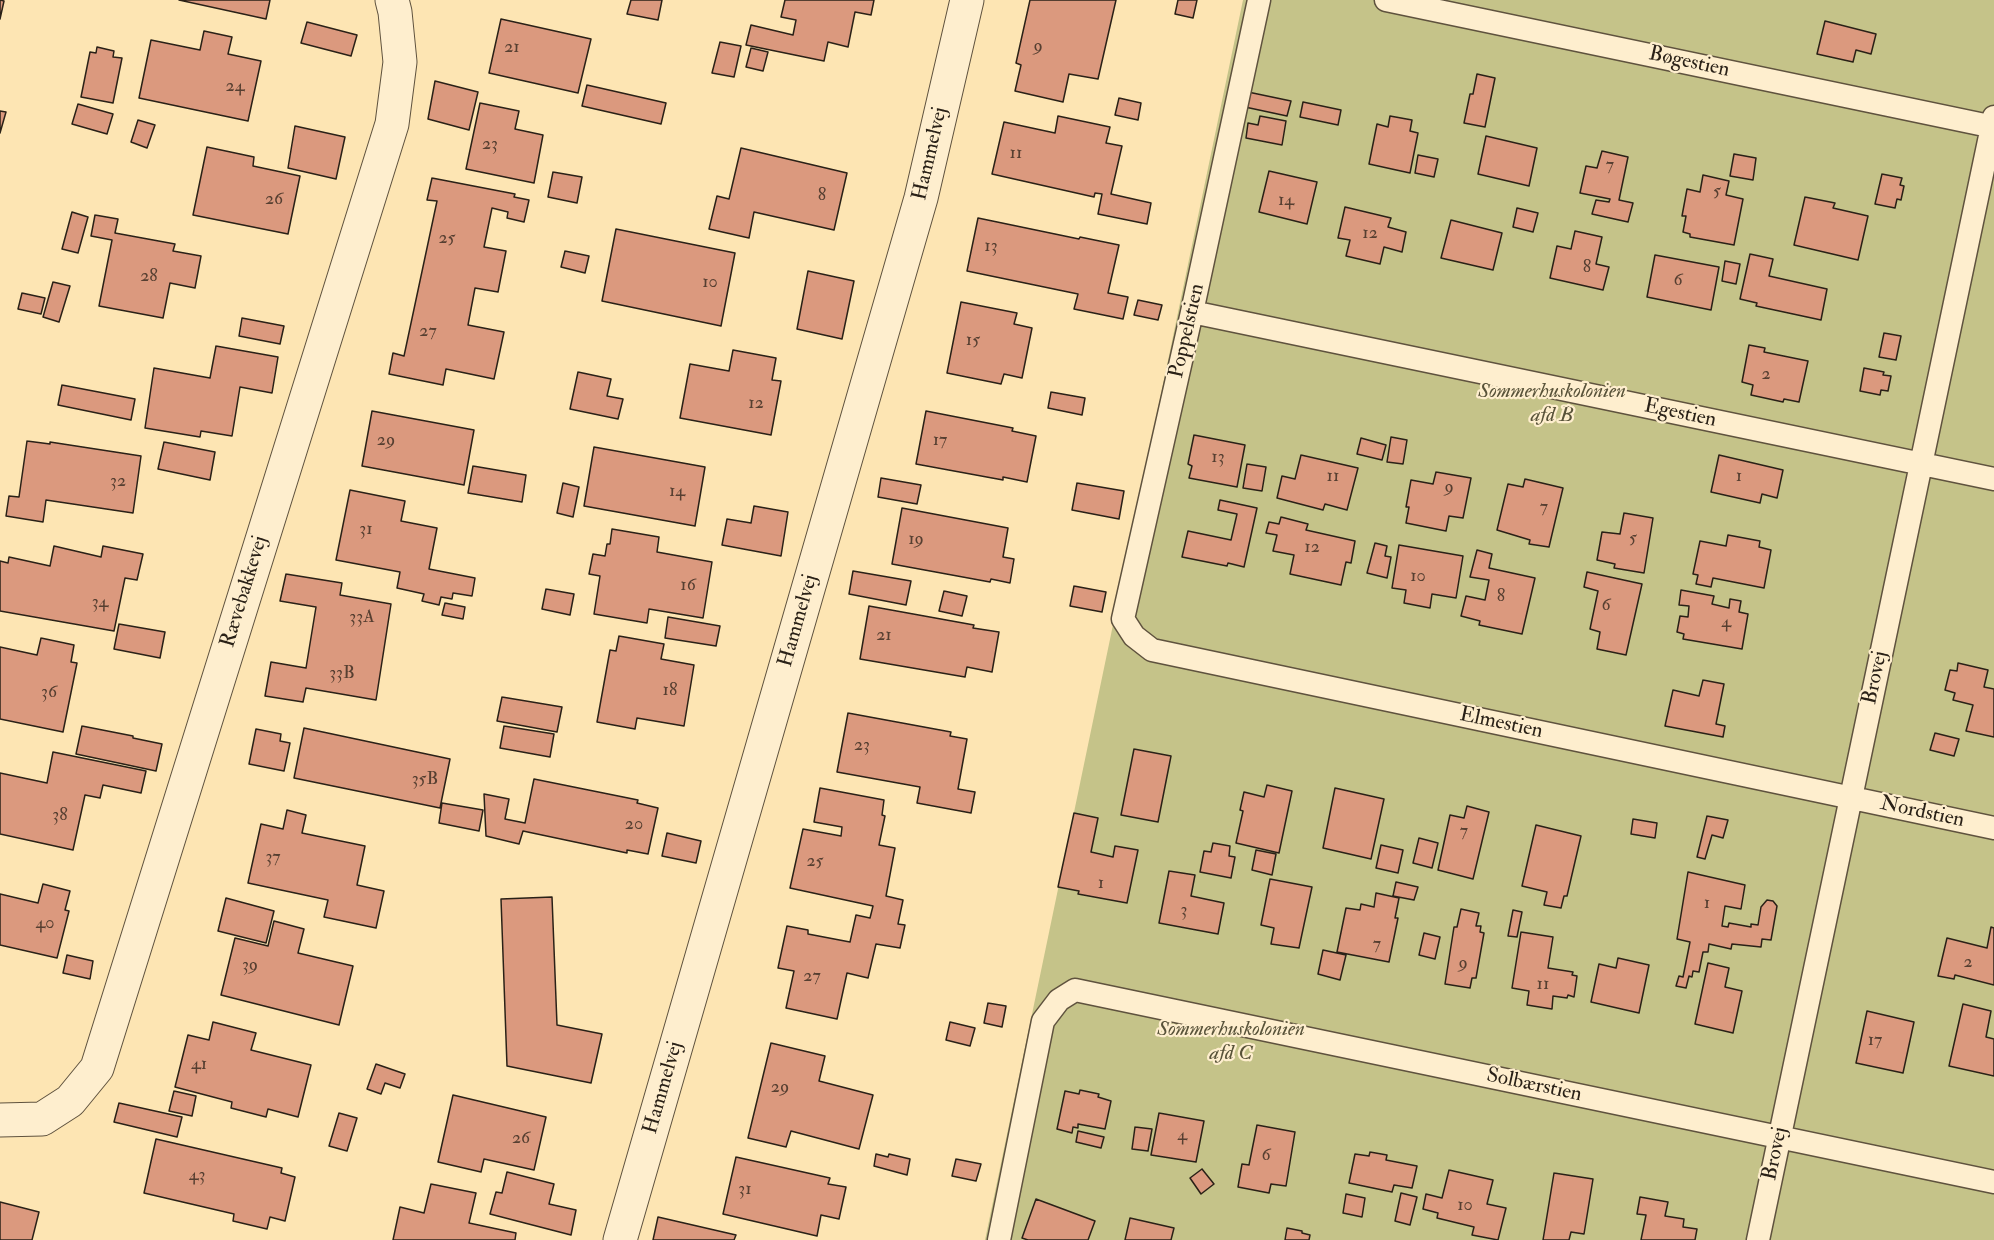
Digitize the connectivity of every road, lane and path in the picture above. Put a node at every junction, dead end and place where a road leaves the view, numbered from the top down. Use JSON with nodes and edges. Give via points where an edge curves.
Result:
{"nodes":[{"id":1,"x":392,"y":0,"type":"edge"},
{"id":2,"x":967,"y":0,"type":"edge"},
{"id":3,"x":1259,"y":0,"type":"edge"},
{"id":4,"x":1386,"y":0,"type":"edge"},
{"id":5,"x":1993,"y":124,"type":"edge"},
{"id":6,"x":1192,"y":312,"type":"junction"},
{"id":7,"x":1921,"y":464,"type":"junction"},
{"id":8,"x":1994,"y":479,"type":"edge"},
{"id":9,"x":1152,"y":650,"type":"joint"},
{"id":10,"x":1851,"y":798,"type":"junction"},
{"id":11,"x":1994,"y":828,"type":"edge"},
{"id":12,"x":0,"y":1120,"type":"edge"},
{"id":13,"x":1779,"y":1137,"type":"junction"},
{"id":14,"x":1994,"y":1182,"type":"edge"},
{"id":15,"x":620,"y":1240,"type":"edge"},
{"id":16,"x":999,"y":1240,"type":"edge"},
{"id":17,"x":1758,"y":1240,"type":"edge"}],
"edges":[{"from":1,"to":12,"type":"street","name":"Rævebakkevej","via":[[400,62],[392,124],[97,1068],[70,1101],[42,1119]]},
{"from":2,"to":15,"type":"street","name":"Hammelvej","via":[[921,198]]},
{"from":3,"to":6,"type":"lane","name":"Poppelstien"},
{"from":4,"to":5,"type":"lane","name":"Bøgestien"},
{"from":5,"to":7,"type":"lane","name":"Brovej"},
{"from":6,"to":7,"type":"lane","name":"Egestien"},
{"from":6,"to":9,"type":"lane","name":"Poppelstien","via":[[1123,619],[1134,636]]},
{"from":7,"to":8,"type":"lane","name":"Egestien"},
{"from":7,"to":10,"type":"lane","name":"Brovej"},
{"from":9,"to":10,"type":"lane","name":"Elmestien"},
{"from":10,"to":11,"type":"lane","name":"Nordstien"},
{"from":10,"to":13,"type":"lane","name":"Brovej"},
{"from":13,"to":14,"type":"lane","name":"Solbærstien"},
{"from":13,"to":16,"type":"lane","name":"Solbærstien","via":[[1075,990],[1059,1000],[1043,1021]]},
{"from":13,"to":17,"type":"lane","name":"Brovej"}]}
